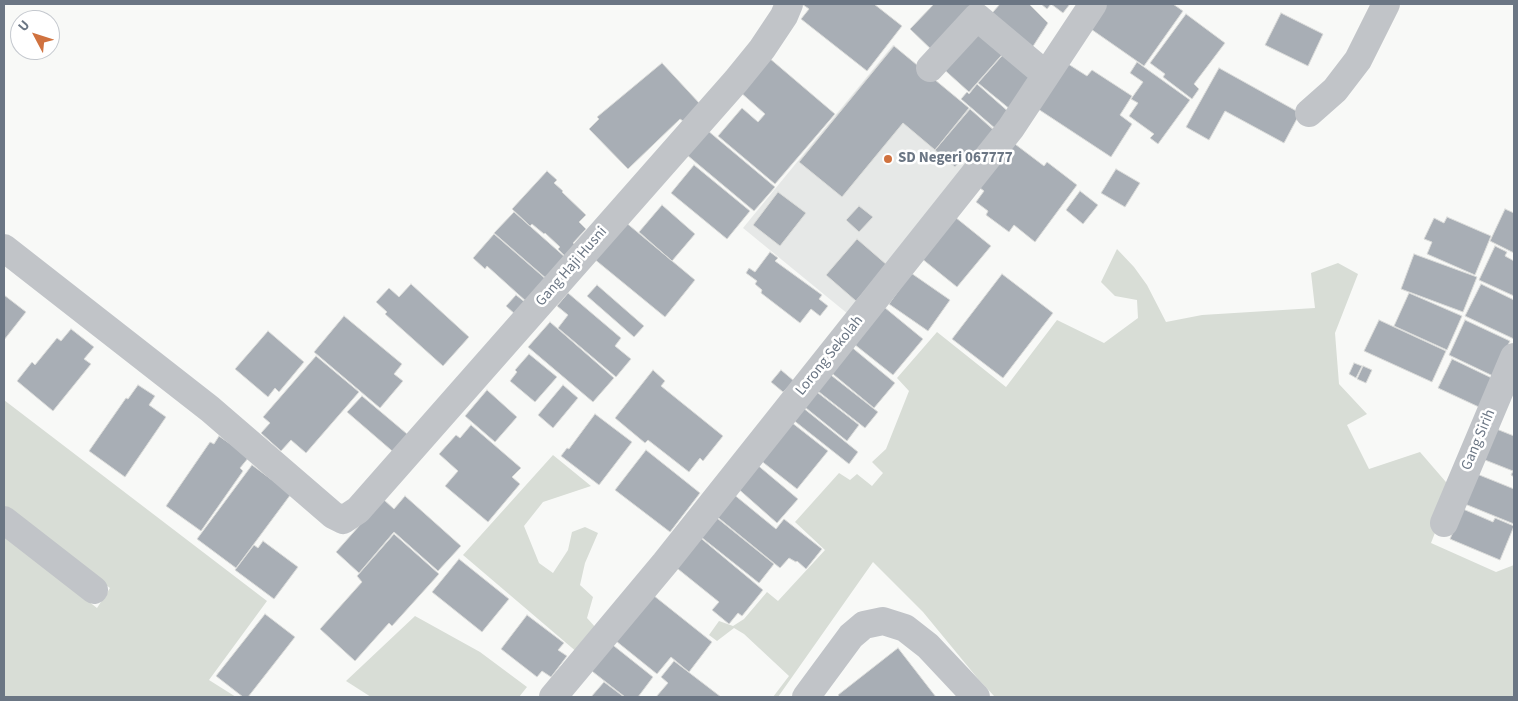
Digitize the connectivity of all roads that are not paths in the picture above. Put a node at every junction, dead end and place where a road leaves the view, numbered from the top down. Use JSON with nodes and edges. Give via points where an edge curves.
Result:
{"nodes":[{"id":1,"x":789,"y":4,"type":"edge"},
{"id":2,"x":1093,"y":4,"type":"edge"},
{"id":3,"x":1386,"y":4,"type":"edge"},
{"id":4,"x":930,"y":68,"type":"dead end"},
{"id":5,"x":1045,"y":74,"type":"junction"},
{"id":6,"x":1309,"y":112,"type":"dead end"},
{"id":7,"x":4,"y":248,"type":"edge"},
{"id":8,"x":1514,"y":357,"type":"edge"},
{"id":9,"x":4,"y":520,"type":"edge"},
{"id":10,"x":1444,"y":523,"type":"dead end"},
{"id":11,"x":94,"y":590,"type":"dead end"},
{"id":12,"x":553,"y":697,"type":"edge"},
{"id":13,"x":806,"y":697,"type":"edge"},
{"id":14,"x":976,"y":697,"type":"edge"}],
"edges":[{"from":1,"to":7,"type":"street","name":"Gang Haji Husni","via":[[762,49],[736,81],[358,510],[343,520],[333,515],[210,409]]},
{"from":2,"to":5,"type":"street","name":"Lorong Sekolah"},
{"from":3,"to":6,"type":"street","via":[[1358,60],[1335,90]]},
{"from":4,"to":5,"type":"street","via":[[977,17]]},
{"from":5,"to":12,"type":"street","name":"Lorong Sekolah","via":[[1011,128],[665,563]]},
{"from":8,"to":10,"type":"street","name":"Gang Sirih"},
{"from":9,"to":11,"type":"street"},
{"from":13,"to":14,"type":"street","via":[[851,636],[864,625],[883,621],[905,628],[928,646]]}]}
